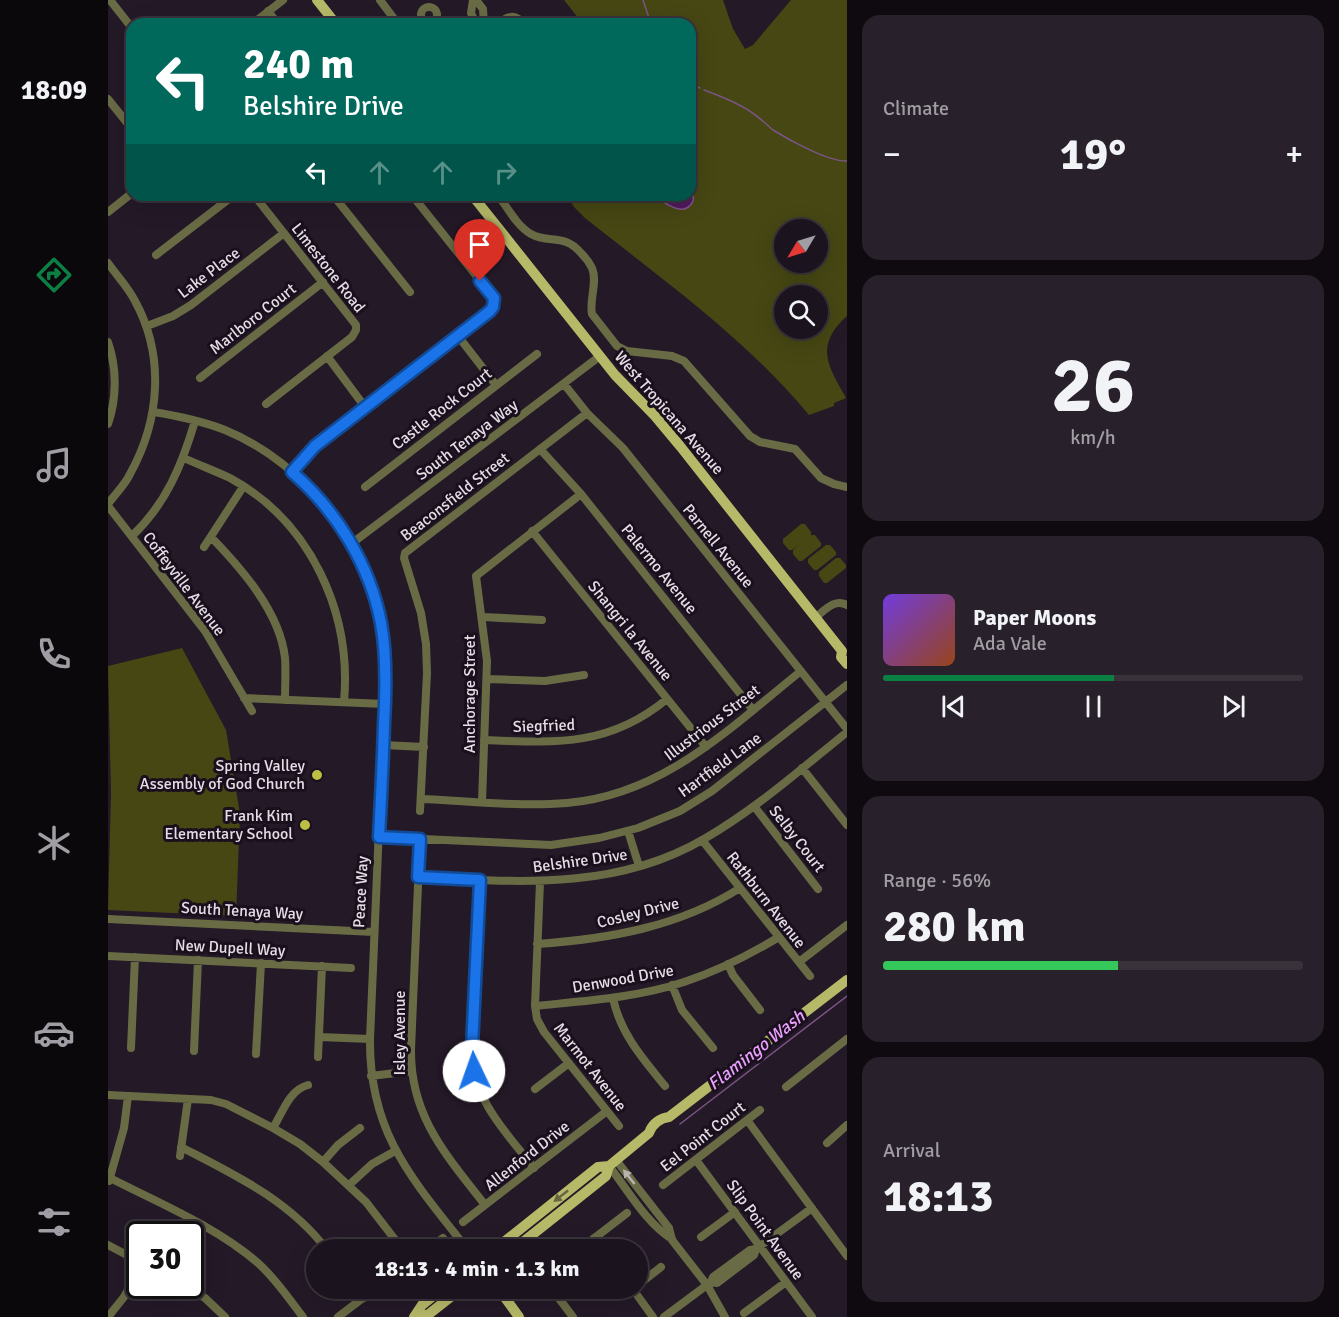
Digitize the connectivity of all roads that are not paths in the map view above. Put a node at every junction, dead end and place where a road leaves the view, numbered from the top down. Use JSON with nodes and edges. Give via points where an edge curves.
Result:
{"nodes":[{"id":1,"x":110,"y":0,"type":"edge"},
{"id":2,"x":283,"y":0,"type":"edge"},
{"id":3,"x":317,"y":0,"type":"edge"},
{"id":4,"x":380,"y":0,"type":"edge"},
{"id":5,"x":474,"y":0,"type":"edge"},
{"id":6,"x":268,"y":11,"type":"junction"},
{"id":7,"x":259,"y":18,"type":"edge"},
{"id":8,"x":273,"y":18,"type":"edge"},
{"id":9,"x":331,"y":18,"type":"edge"},
{"id":10,"x":394,"y":18,"type":"edge"},
{"id":11,"x":473,"y":18,"type":"edge"},
{"id":12,"x":484,"y":18,"type":"edge"},
{"id":13,"x":126,"y":20,"type":"edge"},
{"id":14,"x":108,"y":99,"type":"edge"},
{"id":15,"x":126,"y":122,"type":"edge"},
{"id":16,"x":108,"y":198,"type":"edge"},
{"id":17,"x":126,"y":198,"type":"edge"},
{"id":18,"x":226,"y":201,"type":"edge"},
{"id":19,"x":259,"y":201,"type":"edge"},
{"id":20,"x":338,"y":201,"type":"edge"},
{"id":21,"x":417,"y":201,"type":"edge"},
{"id":22,"x":477,"y":201,"type":"edge"},
{"id":23,"x":503,"y":201,"type":"edge"},
{"id":24,"x":111,"y":209,"type":"edge"},
{"id":25,"x":284,"y":233,"type":"junction"},
{"id":26,"x":156,"y":255,"type":"dead end"},
{"id":27,"x":108,"y":263,"type":"edge"},
{"id":28,"x":323,"y":282,"type":"junction"},
{"id":29,"x":410,"y":292,"type":"dead end"},
{"id":30,"x":147,"y":326,"type":"junction"},
{"id":31,"x":458,"y":336,"type":"junction"},
{"id":32,"x":108,"y":342,"type":"edge"},
{"id":33,"x":537,"y":354,"type":"dead end"},
{"id":34,"x":327,"y":356,"type":"junction"},
{"id":35,"x":600,"y":356,"type":"junction"},
{"id":36,"x":200,"y":378,"type":"dead end"},
{"id":37,"x":564,"y":384,"type":"junction"},
{"id":38,"x":495,"y":385,"type":"junction"},
{"id":39,"x":266,"y":404,"type":"dead end"},
{"id":40,"x":365,"y":407,"type":"junction"},
{"id":41,"x":154,"y":412,"type":"junction"},
{"id":42,"x":587,"y":413,"type":"junction"},
{"id":43,"x":195,"y":421,"type":"junction"},
{"id":44,"x":108,"y":424,"type":"edge"},
{"id":45,"x":540,"y":449,"type":"junction"},
{"id":46,"x":184,"y":458,"type":"junction"},
{"id":47,"x":292,"y":472,"type":"junction"},
{"id":48,"x":243,"y":487,"type":"junction"},
{"id":49,"x":365,"y":487,"type":"dead end"},
{"id":50,"x":847,"y":487,"type":"edge"},
{"id":51,"x":581,"y":494,"type":"junction"},
{"id":52,"x":108,"y":505,"type":"edge"},
{"id":53,"x":532,"y":531,"type":"junction"},
{"id":54,"x":132,"y":536,"type":"junction"},
{"id":55,"x":211,"y":537,"type":"junction"},
{"id":56,"x":351,"y":544,"type":"junction"},
{"id":57,"x":204,"y":548,"type":"dead end"},
{"id":58,"x":847,"y":605,"type":"edge"},
{"id":59,"x":483,"y":617,"type":"junction"},
{"id":60,"x":816,"y":617,"type":"junction"},
{"id":61,"x":542,"y":620,"type":"dead end"},
{"id":62,"x":844,"y":649,"type":"edge"},
{"id":63,"x":847,"y":664,"type":"edge"},
{"id":64,"x":801,"y":671,"type":"junction"},
{"id":65,"x":584,"y":675,"type":"dead end"},
{"id":66,"x":487,"y":679,"type":"junction"},
{"id":67,"x":847,"y":685,"type":"edge"},
{"id":68,"x":244,"y":698,"type":"junction"},
{"id":69,"x":667,"y":699,"type":"junction"},
{"id":70,"x":285,"y":700,"type":"junction"},
{"id":71,"x":344,"y":702,"type":"junction"},
{"id":72,"x":826,"y":702,"type":"junction"},
{"id":73,"x":385,"y":704,"type":"junction"},
{"id":74,"x":753,"y":710,"type":"junction"},
{"id":75,"x":252,"y":711,"type":"dead end"},
{"id":76,"x":847,"y":730,"type":"edge"},
{"id":77,"x":484,"y":740,"type":"junction"},
{"id":78,"x":383,"y":745,"type":"junction"},
{"id":79,"x":424,"y":747,"type":"junction"},
{"id":80,"x":706,"y":747,"type":"junction"},
{"id":81,"x":802,"y":768,"type":"junction"},
{"id":82,"x":421,"y":799,"type":"junction"},
{"id":83,"x":482,"y":802,"type":"junction"},
{"id":84,"x":754,"y":806,"type":"junction"},
{"id":85,"x":420,"y":811,"type":"dead end"},
{"id":86,"x":847,"y":825,"type":"edge"},
{"id":87,"x":628,"y":831,"type":"junction"},
{"id":88,"x":379,"y":837,"type":"junction"},
{"id":89,"x":420,"y":839,"type":"junction"},
{"id":90,"x":702,"y":840,"type":"junction"},
{"id":91,"x":639,"y":866,"type":"junction"},
{"id":92,"x":418,"y":877,"type":"junction"},
{"id":93,"x":480,"y":880,"type":"junction"},
{"id":94,"x":540,"y":882,"type":"junction"},
{"id":95,"x":740,"y":888,"type":"junction"},
{"id":96,"x":818,"y":889,"type":"dead end"},
{"id":97,"x":108,"y":919,"type":"edge"},
{"id":98,"x":847,"y":925,"type":"edge"},
{"id":99,"x":375,"y":932,"type":"junction"},
{"id":100,"x":779,"y":937,"type":"junction"},
{"id":101,"x":537,"y":944,"type":"junction"},
{"id":102,"x":108,"y":956,"type":"edge"},
{"id":103,"x":135,"y":957,"type":"junction"},
{"id":104,"x":198,"y":960,"type":"junction"},
{"id":105,"x":799,"y":962,"type":"junction"},
{"id":106,"x":261,"y":963,"type":"junction"},
{"id":107,"x":728,"y":964,"type":"junction"},
{"id":108,"x":322,"y":966,"type":"junction"},
{"id":109,"x":351,"y":968,"type":"dead end"},
{"id":110,"x":810,"y":976,"type":"dead end"},
{"id":111,"x":847,"y":980,"type":"edge"},
{"id":112,"x":672,"y":985,"type":"junction"},
{"id":113,"x":613,"y":998,"type":"junction"},
{"id":114,"x":535,"y":1006,"type":"junction"},
{"id":115,"x":760,"y":1010,"type":"dead end"},
{"id":116,"x":319,"y":1037,"type":"junction"},
{"id":117,"x":370,"y":1039,"type":"junction"},
{"id":118,"x":847,"y":1039,"type":"edge"},
{"id":119,"x":131,"y":1048,"type":"dead end"},
{"id":120,"x":712,"y":1048,"type":"dead end"},
{"id":121,"x":194,"y":1051,"type":"dead end"},
{"id":122,"x":256,"y":1054,"type":"dead end"},
{"id":123,"x":318,"y":1057,"type":"dead end"},
{"id":124,"x":569,"y":1063,"type":"junction"},
{"id":125,"x":412,"y":1071,"type":"junction"},
{"id":126,"x":371,"y":1076,"type":"junction"},
{"id":127,"x":308,"y":1085,"type":"dead end"},
{"id":128,"x":665,"y":1086,"type":"dead end"},
{"id":129,"x":786,"y":1087,"type":"dead end"},
{"id":130,"x":535,"y":1089,"type":"dead end"},
{"id":131,"x":108,"y":1095,"type":"edge"},
{"id":132,"x":128,"y":1096,"type":"junction"},
{"id":133,"x":188,"y":1099,"type":"junction"},
{"id":134,"x":760,"y":1110,"type":"dead end"},
{"id":135,"x":607,"y":1111,"type":"junction"},
{"id":136,"x":747,"y":1120,"type":"junction"},
{"id":137,"x":847,"y":1125,"type":"edge"},
{"id":138,"x":619,"y":1126,"type":"dead end"},
{"id":139,"x":273,"y":1128,"type":"junction"},
{"id":140,"x":360,"y":1128,"type":"dead end"},
{"id":141,"x":827,"y":1143,"type":"dead end"},
{"id":142,"x":395,"y":1151,"type":"junction"},
{"id":143,"x":696,"y":1160,"type":"junction"},
{"id":144,"x":323,"y":1162,"type":"junction"},
{"id":145,"x":613,"y":1163,"type":"junction"},
{"id":146,"x":534,"y":1168,"type":"junction"},
{"id":147,"x":109,"y":1180,"type":"edge"},
{"id":148,"x":350,"y":1185,"type":"junction"},
{"id":149,"x":663,"y":1185,"type":"dead end"},
{"id":150,"x":485,"y":1205,"type":"junction"},
{"id":151,"x":812,"y":1208,"type":"junction"},
{"id":152,"x":735,"y":1212,"type":"junction"},
{"id":153,"x":627,"y":1213,"type":"dead end"},
{"id":154,"x":463,"y":1222,"type":"dead end"},
{"id":155,"x":701,"y":1237,"type":"dead end"},
{"id":156,"x":594,"y":1238,"type":"edge"},
{"id":157,"x":318,"y":1239,"type":"edge"},
{"id":158,"x":395,"y":1239,"type":"edge"},
{"id":159,"x":460,"y":1239,"type":"edge"},
{"id":160,"x":508,"y":1239,"type":"edge"},
{"id":161,"x":527,"y":1239,"type":"edge"},
{"id":162,"x":108,"y":1245,"type":"edge"},
{"id":163,"x":758,"y":1248,"type":"junction"},
{"id":164,"x":126,"y":1255,"type":"edge"},
{"id":165,"x":847,"y":1256,"type":"edge"},
{"id":166,"x":661,"y":1268,"type":"dead end"},
{"id":167,"x":648,"y":1278,"type":"edge"},
{"id":168,"x":786,"y":1282,"type":"junction"},
{"id":169,"x":709,"y":1284,"type":"junction"},
{"id":170,"x":126,"y":1293,"type":"edge"},
{"id":171,"x":204,"y":1297,"type":"edge"},
{"id":172,"x":363,"y":1299,"type":"edge"},
{"id":173,"x":429,"y":1299,"type":"edge"},
{"id":174,"x":448,"y":1299,"type":"edge"},
{"id":175,"x":506,"y":1299,"type":"edge"},
{"id":176,"x":559,"y":1299,"type":"edge"},
{"id":177,"x":640,"y":1299,"type":"edge"},
{"id":178,"x":744,"y":1313,"type":"dead end"},
{"id":179,"x":108,"y":1317,"type":"edge"},
{"id":180,"x":225,"y":1317,"type":"edge"},
{"id":181,"x":303,"y":1317,"type":"edge"},
{"id":182,"x":338,"y":1317,"type":"edge"},
{"id":183,"x":416,"y":1317,"type":"edge"},
{"id":184,"x":519,"y":1317,"type":"edge"},
{"id":185,"x":573,"y":1317,"type":"edge"},
{"id":186,"x":653,"y":1317,"type":"edge"},
{"id":187,"x":664,"y":1317,"type":"edge"},
{"id":188,"x":725,"y":1317,"type":"edge"},
{"id":189,"x":812,"y":1317,"type":"edge"}],
"edges":[{"from":1,"to":13,"type":"street"},
{"from":2,"to":6,"type":"street"},
{"from":3,"to":9,"type":"main road"},
{"from":4,"to":10,"type":"street"},
{"from":5,"to":11,"type":"street"},
{"from":5,"to":12,"type":"street","via":[[483,9]]},
{"from":6,"to":7,"type":"street"},
{"from":6,"to":8,"type":"street"},
{"from":14,"to":15,"type":"street"},
{"from":16,"to":24,"type":"street"},
{"from":17,"to":24,"type":"street"},
{"from":18,"to":26,"type":"street"},
{"from":19,"to":25,"type":"street","name":"Limestone Road"},
{"from":20,"to":29,"type":"street"},
{"from":21,"to":31,"type":"street","via":[[494,298],[490,311]]},
{"from":22,"to":35,"type":"main road","name":"West Tropicana Avenue"},
{"from":23,"to":50,"type":"street","via":[[527,231],[577,247],[594,274],[592,314],[620,348],[680,359],[750,436],[795,449],[821,478]]},
{"from":25,"to":28,"type":"street","name":"Limestone Road"},
{"from":25,"to":30,"type":"street","name":"Lake Place","via":[[191,305]]},
{"from":27,"to":30,"type":"street","via":[[129,291]]},
{"from":28,"to":34,"type":"street","name":"Limestone Road","via":[[356,325],[352,337]]},
{"from":28,"to":36,"type":"street","name":"Marlboro Court"},
{"from":30,"to":41,"type":"street","via":[[156,373]]},
{"from":31,"to":38,"type":"street"},
{"from":31,"to":40,"type":"street"},
{"from":32,"to":44,"type":"street","via":[[115,382]]},
{"from":33,"to":38,"type":"street","name":"Castle Rock Court"},
{"from":34,"to":39,"type":"street"},
{"from":34,"to":40,"type":"street"},
{"from":35,"to":37,"type":"street","name":"South Tenaya Way"},
{"from":35,"to":60,"type":"main road","name":"West Tropicana Avenue","via":[[680,446]]},
{"from":37,"to":42,"type":"street","name":"Parnell Avenue"},
{"from":37,"to":56,"type":"street","name":"South Tenaya Way"},
{"from":38,"to":49,"type":"street","name":"Castle Rock Court"},
{"from":40,"to":47,"type":"street","via":[[315,446]]},
{"from":41,"to":43,"type":"street","name":"Peace Way"},
{"from":41,"to":52,"type":"street","via":[[134,467]]},
{"from":42,"to":45,"type":"street","name":"Beaconsfield Street"},
{"from":42,"to":64,"type":"street","name":"Parnell Avenue","via":[[623,448]]},
{"from":43,"to":46,"type":"street"},
{"from":43,"to":47,"type":"street","name":"Peace Way","via":[[234,435]]},
{"from":45,"to":51,"type":"street","name":"Palermo Avenue"},
{"from":45,"to":79,"type":"street","name":"Beaconsfield Street","via":[[405,553],[426,644]]},
{"from":46,"to":48,"type":"street"},
{"from":46,"to":54,"type":"street","via":[[159,505]]},
{"from":47,"to":56,"type":"street","name":"Peace Way","via":[[323,504]]},
{"from":48,"to":55,"type":"street"},
{"from":48,"to":71,"type":"street","via":[[302,541],[324,580],[341,628]]},
{"from":51,"to":53,"type":"street","name":"Anchorage Street"},
{"from":51,"to":74,"type":"street","name":"Palermo Avenue"},
{"from":52,"to":54,"type":"street","name":"Coffeyville Avenue"},
{"from":53,"to":59,"type":"street","name":"Anchorage Street","via":[[476,576]]},
{"from":53,"to":69,"type":"street","name":"Shangri la Avenue"},
{"from":54,"to":68,"type":"street","name":"Coffeyville Avenue","via":[[205,631]]},
{"from":55,"to":57,"type":"street"},
{"from":55,"to":70,"type":"street","via":[[250,581],[273,621],[285,658]]},
{"from":56,"to":73,"type":"street","name":"Peace Way","via":[[366,572],[381,623],[386,663]]},
{"from":58,"to":60,"type":"street","via":[[833,604]]},
{"from":59,"to":61,"type":"street"},
{"from":59,"to":66,"type":"street","name":"Anchorage Street"},
{"from":60,"to":62,"type":"main road","name":"West Tropicana Avenue"},
{"from":62,"to":63,"type":"main road","name":"West Tropicana Avenue","via":[[841,657]]},
{"from":64,"to":72,"type":"street","name":"Parnell Avenue"},
{"from":64,"to":74,"type":"street","name":"Illustrious Street"},
{"from":65,"to":66,"type":"street","via":[[545,681]]},
{"from":66,"to":77,"type":"street","name":"Anchorage Street"},
{"from":67,"to":72,"type":"street","name":"Hartfield Lane"},
{"from":68,"to":70,"type":"street"},
{"from":68,"to":75,"type":"street","name":"Coffeyville Avenue"},
{"from":69,"to":77,"type":"street","name":"Siegfried","via":[[637,720],[604,734],[549,743]]},
{"from":69,"to":80,"type":"street","name":"Shangri la Avenue"},
{"from":70,"to":71,"type":"street"},
{"from":71,"to":73,"type":"street"},
{"from":72,"to":76,"type":"street","name":"Parnell Avenue"},
{"from":72,"to":87,"type":"street","name":"Hartfield Lane","via":[[712,792],[668,816]]},
{"from":73,"to":78,"type":"street","name":"Peace Way"},
{"from":74,"to":80,"type":"street","name":"Illustrious Street"},
{"from":76,"to":81,"type":"street","name":"Belshire Drive"},
{"from":77,"to":83,"type":"street","name":"Anchorage Street"},
{"from":78,"to":79,"type":"street"},
{"from":78,"to":88,"type":"street","name":"Peace Way"},
{"from":79,"to":82,"type":"street","name":"Beaconsfield Street"},
{"from":80,"to":83,"type":"street","name":"Illustrious Street","via":[[658,778],[608,796],[568,803]]},
{"from":81,"to":84,"type":"street","name":"Belshire Drive"},
{"from":81,"to":86,"type":"street"},
{"from":82,"to":83,"type":"street","name":"Illustrious Street"},
{"from":82,"to":85,"type":"street","name":"Beaconsfield Street"},
{"from":84,"to":90,"type":"street","name":"Belshire Drive"},
{"from":84,"to":96,"type":"street","name":"Selby Court"},
{"from":87,"to":89,"type":"street","name":"Hartfield Lane","via":[[551,845]]},
{"from":87,"to":91,"type":"street"},
{"from":88,"to":89,"type":"street","name":"Hartfield Lane"},
{"from":88,"to":99,"type":"street","name":"Peace Way"},
{"from":89,"to":92,"type":"street","name":"Isley Avenue"},
{"from":90,"to":91,"type":"street","name":"Belshire Drive"},
{"from":90,"to":95,"type":"street","name":"Rathburn Avenue"},
{"from":91,"to":94,"type":"street","name":"Belshire Drive"},
{"from":92,"to":93,"type":"street","name":"Belshire Drive"},
{"from":92,"to":125,"type":"street","name":"Isley Avenue"},
{"from":93,"to":94,"type":"street","name":"Belshire Drive"},
{"from":93,"to":146,"type":"street","via":[[474,1071],[488,1108]]},
{"from":94,"to":101,"type":"street","name":"Marmot Avenue"},
{"from":95,"to":100,"type":"street","name":"Rathburn Avenue"},
{"from":95,"to":101,"type":"street","name":"Cosley Drive","via":[[686,916],[638,930]]},
{"from":97,"to":99,"type":"street","name":"South Tenaya Way"},
{"from":98,"to":105,"type":"street"},
{"from":99,"to":117,"type":"street","name":"Peace Way"},
{"from":100,"to":105,"type":"street","name":"Rathburn Avenue"},
{"from":100,"to":107,"type":"street","name":"Denwood Drive"},
{"from":101,"to":114,"type":"street","name":"Marmot Avenue"},
{"from":102,"to":103,"type":"street","name":"New Dupell Way"},
{"from":103,"to":104,"type":"street","name":"New Dupell Way"},
{"from":103,"to":119,"type":"street"},
{"from":104,"to":106,"type":"street","name":"New Dupell Way"},
{"from":104,"to":121,"type":"street"},
{"from":105,"to":110,"type":"street","name":"Rathburn Avenue"},
{"from":106,"to":108,"type":"street","name":"New Dupell Way"},
{"from":106,"to":122,"type":"street"},
{"from":107,"to":112,"type":"street","name":"Denwood Drive"},
{"from":107,"to":115,"type":"street"},
{"from":108,"to":109,"type":"street","name":"New Dupell Way"},
{"from":108,"to":116,"type":"street"},
{"from":111,"to":145,"type":"main road"},
{"from":112,"to":113,"type":"street","name":"Denwood Drive"},
{"from":112,"to":120,"type":"street","via":[[682,1010]]},
{"from":113,"to":114,"type":"street","name":"Denwood Drive"},
{"from":113,"to":128,"type":"street","via":[[632,1043]]},
{"from":114,"to":124,"type":"street","name":"Marmot Avenue","via":[[541,1028]]},
{"from":116,"to":117,"type":"street"},
{"from":116,"to":123,"type":"street"},
{"from":117,"to":126,"type":"street","name":"Peace Way"},
{"from":118,"to":129,"type":"street"},
{"from":124,"to":130,"type":"street"},
{"from":124,"to":135,"type":"street","name":"Marmot Avenue"},
{"from":125,"to":126,"type":"street"},
{"from":125,"to":150,"type":"street","name":"Isley Avenue","via":[[419,1104],[433,1136]]},
{"from":126,"to":142,"type":"street","name":"Peace Way"},
{"from":127,"to":139,"type":"street","via":[[293,1092]]},
{"from":131,"to":132,"type":"street"},
{"from":132,"to":133,"type":"street"},
{"from":132,"to":147,"type":"street","via":[[124,1128]]},
{"from":133,"to":139,"type":"street","via":[[226,1104]]},
{"from":133,"to":157,"type":"street","via":[[180,1152],[250,1183],[283,1205]]},
{"from":134,"to":136,"type":"street","name":"Eel Point Court"},
{"from":135,"to":138,"type":"street","name":"Marmot Avenue"},
{"from":135,"to":146,"type":"street","name":"Allenford Drive"},
{"from":136,"to":143,"type":"street","name":"Eel Point Court"},
{"from":136,"to":151,"type":"street"},
{"from":137,"to":141,"type":"street"},
{"from":139,"to":144,"type":"street"},
{"from":140,"to":144,"type":"street"},
{"from":142,"to":148,"type":"street","via":[[372,1164]]},
{"from":142,"to":159,"type":"street","name":"Peace Way"},
{"from":143,"to":149,"type":"street","name":"Eel Point Court"},
{"from":143,"to":152,"type":"street","name":"Slip Point Avenue"},
{"from":144,"to":148,"type":"street"},
{"from":145,"to":160,"type":"main road","one_way":true,"via":[[598,1167]]},
{"from":145,"to":161,"type":"main road","via":[[606,1176]]},
{"from":145,"to":169,"type":"street","via":[[654,1224]]},
{"from":146,"to":150,"type":"street","name":"Allenford Drive"},
{"from":147,"to":181,"type":"street","via":[[242,1250],[261,1265]]},
{"from":148,"to":158,"type":"street"},
{"from":150,"to":154,"type":"street","name":"Allenford Drive"},
{"from":151,"to":163,"type":"street"},
{"from":151,"to":165,"type":"street"},
{"from":152,"to":155,"type":"street"},
{"from":152,"to":163,"type":"street","name":"Slip Point Avenue"},
{"from":153,"to":156,"type":"street"},
{"from":162,"to":164,"type":"street"},
{"from":163,"to":168,"type":"street","name":"Slip Point Avenue"},
{"from":163,"to":169,"type":"street","via":[[754,1256],[717,1283]]},
{"from":166,"to":167,"type":"street"},
{"from":168,"to":178,"type":"street"},
{"from":168,"to":189,"type":"street","name":"Slip Point Avenue"},
{"from":169,"to":187,"type":"street"},
{"from":169,"to":188,"type":"street"},
{"from":170,"to":179,"type":"street"},
{"from":171,"to":180,"type":"street"},
{"from":172,"to":182,"type":"street"},
{"from":173,"to":183,"type":"main road"},
{"from":174,"to":183,"type":"main road","via":[[429,1314]]},
{"from":175,"to":184,"type":"main road"},
{"from":176,"to":185,"type":"street"},
{"from":177,"to":186,"type":"street"}]}
